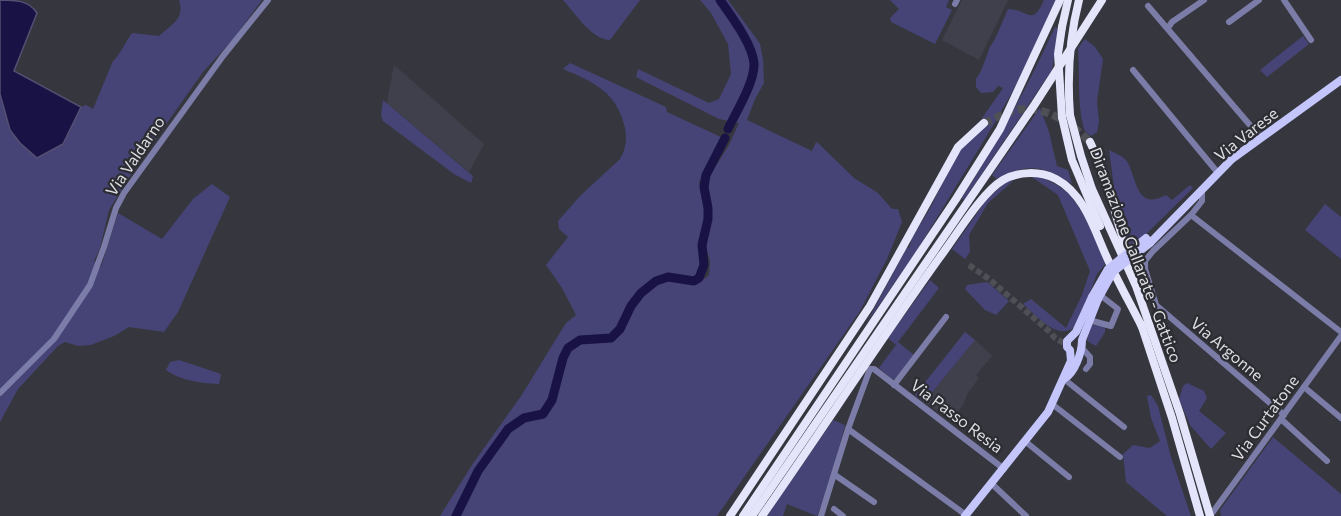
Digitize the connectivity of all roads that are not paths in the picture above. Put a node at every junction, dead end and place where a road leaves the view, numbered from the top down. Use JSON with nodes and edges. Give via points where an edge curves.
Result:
{"nodes":[{"id":1,"x":268,"y":0,"type":"edge"},
{"id":2,"x":1060,"y":0,"type":"edge"},
{"id":3,"x":1068,"y":0,"type":"edge"},
{"id":4,"x":1079,"y":0,"type":"edge"},
{"id":5,"x":1102,"y":0,"type":"edge"},
{"id":6,"x":1204,"y":0,"type":"edge"},
{"id":7,"x":1259,"y":0,"type":"edge"},
{"id":8,"x":1284,"y":0,"type":"edge"},
{"id":9,"x":1148,"y":6,"type":"dead end"},
{"id":10,"x":1229,"y":22,"type":"dead end"},
{"id":11,"x":1168,"y":28,"type":"junction"},
{"id":12,"x":1311,"y":40,"type":"dead end"},
{"id":13,"x":1133,"y":70,"type":"dead end"},
{"id":14,"x":1341,"y":80,"type":"edge"},
{"id":15,"x":1066,"y":116,"type":"junction"},
{"id":16,"x":984,"y":123,"type":"tunnel mouth"},
{"id":17,"x":1261,"y":138,"type":"junction"},
{"id":18,"x":1090,"y":142,"type":"tunnel mouth"},
{"id":19,"x":1218,"y":173,"type":"junction"},
{"id":20,"x":1202,"y":189,"type":"junction"},
{"id":21,"x":1191,"y":215,"type":"junction"},
{"id":22,"x":1136,"y":286,"type":"junction"},
{"id":23,"x":1097,"y":297,"type":"junction"},
{"id":24,"x":946,"y":318,"type":"dead end"},
{"id":25,"x":1089,"y":320,"type":"junction"},
{"id":26,"x":1142,"y":327,"type":"junction"},
{"id":27,"x":1074,"y":335,"type":"junction"},
{"id":28,"x":1340,"y":338,"type":"edge"},
{"id":29,"x":1081,"y":346,"type":"junction"},
{"id":30,"x":1070,"y":350,"type":"junction"},
{"id":31,"x":1086,"y":369,"type":"dead end"},
{"id":32,"x":1064,"y":379,"type":"junction"},
{"id":33,"x":894,"y":385,"type":"junction"},
{"id":34,"x":1304,"y":387,"type":"junction"},
{"id":35,"x":0,"y":393,"type":"edge"},
{"id":36,"x":1052,"y":404,"type":"junction"},
{"id":37,"x":1282,"y":417,"type":"junction"},
{"id":38,"x":1341,"y":418,"type":"edge"},
{"id":39,"x":1124,"y":427,"type":"dead end"},
{"id":40,"x":848,"y":429,"type":"junction"},
{"id":41,"x":1026,"y":442,"type":"junction"},
{"id":42,"x":1120,"y":457,"type":"dead end"},
{"id":43,"x":1327,"y":461,"type":"dead end"},
{"id":44,"x":1004,"y":469,"type":"junction"},
{"id":45,"x":835,"y":474,"type":"junction"},
{"id":46,"x":1069,"y":477,"type":"dead end"},
{"id":47,"x":992,"y":484,"type":"junction"},
{"id":48,"x":874,"y":502,"type":"dead end"},
{"id":49,"x":834,"y":509,"type":"dead end"},
{"id":50,"x":966,"y":515,"type":"edge"},
{"id":51,"x":730,"y":516,"type":"edge"},
{"id":52,"x":743,"y":516,"type":"edge"},
{"id":53,"x":752,"y":516,"type":"edge"},
{"id":54,"x":762,"y":516,"type":"edge"},
{"id":55,"x":821,"y":516,"type":"edge"},
{"id":56,"x":843,"y":516,"type":"edge"},
{"id":57,"x":1026,"y":516,"type":"edge"},
{"id":58,"x":1200,"y":516,"type":"edge"},
{"id":59,"x":1210,"y":516,"type":"edge"}],
"edges":[{"from":1,"to":35,"type":"street","name":"Via Valdarno","via":[[124,193],[90,285],[54,339]]},
{"from":2,"to":52,"type":"highway","via":[[1000,129]]},
{"from":3,"to":15,"type":"highway","name":"Diramazione Gallarate - Gattico","bridge":true,"via":[[1058,54]]},
{"from":4,"to":15,"type":"highway","name":"Diramazione Gallarate - Gattico","bridge":true,"via":[[1068,52]]},
{"from":5,"to":53,"type":"highway"},
{"from":6,"to":11,"type":"street"},
{"from":7,"to":10,"type":"street"},
{"from":8,"to":12,"type":"street"},
{"from":9,"to":11,"type":"street"},
{"from":11,"to":17,"type":"street"},
{"from":13,"to":19,"type":"street"},
{"from":14,"to":17,"type":"main road","name":"Via Varese"},
{"from":15,"to":22,"type":"highway","name":"Diramazione Gallarate - Gattico","via":[[1092,189]]},
{"from":15,"to":26,"type":"highway","name":"Diramazione Gallarate - Gattico","via":[[1072,160]]},
{"from":16,"to":51,"type":"highway","via":[[958,147],[870,306]]},
{"from":17,"to":19,"type":"main road","name":"Via Varese"},
{"from":18,"to":22,"type":"highway","via":[[1106,179]]},
{"from":19,"to":20,"type":"main road","name":"Via Varese"},
{"from":20,"to":21,"type":"street","via":[[1202,201]]},
{"from":20,"to":23,"type":"main road","name":"Via Varese","bridge":true,"via":[[1148,240],[1108,269]]},
{"from":21,"to":28,"type":"street"},
{"from":21,"to":37,"type":"street","name":"Via Argonne","via":[[1145,261],[1156,305]]},
{"from":22,"to":59,"type":"highway","name":"Diramazione Gallarate - Gattico"},
{"from":23,"to":25,"type":"main road","name":"Via Varese"},
{"from":23,"to":25,"type":"street","via":[[1119,309],[1112,326]]},
{"from":23,"to":27,"type":"main road","name":"Via Varese"},
{"from":24,"to":33,"type":"street","name":"Via Passo Resia"},
{"from":25,"to":29,"type":"main road","name":"Via Varese"},
{"from":26,"to":54,"type":"highway","via":[[1079,199],[1049,176],[1026,173],[1004,180],[970,216],[911,297]]},
{"from":26,"to":58,"type":"highway","name":"Diramazione Gallarate - Gattico"},
{"from":27,"to":29,"type":"main road"},
{"from":27,"to":30,"type":"main road","name":"Via Varese","via":[[1066,341]]},
{"from":28,"to":34,"type":"street","name":"Via Curtatone"},
{"from":29,"to":30,"type":"main road"},
{"from":29,"to":31,"type":"street","via":[[1090,357]]},
{"from":29,"to":32,"type":"main road","name":"Via Varese","via":[[1071,374]]},
{"from":30,"to":32,"type":"main road","name":"Via Varese","via":[[1071,361]]},
{"from":32,"to":36,"type":"main road","name":"Via Varese"},
{"from":32,"to":39,"type":"street"},
{"from":33,"to":40,"type":"street","name":"Via Passo Resia","via":[[870,369]]},
{"from":33,"to":44,"type":"street","name":"Via Passo Resia"},
{"from":34,"to":37,"type":"street","name":"Via Curtatone"},
{"from":34,"to":38,"type":"street"},
{"from":36,"to":41,"type":"main road","name":"Via Varese"},
{"from":36,"to":42,"type":"street"},
{"from":37,"to":43,"type":"street"},
{"from":37,"to":59,"type":"street","name":"Via Curtatone"},
{"from":40,"to":45,"type":"street"},
{"from":40,"to":50,"type":"street"},
{"from":41,"to":44,"type":"main road","name":"Via Varese"},
{"from":41,"to":46,"type":"street"},
{"from":44,"to":47,"type":"main road","name":"Via Varese"},
{"from":45,"to":48,"type":"street"},
{"from":45,"to":55,"type":"street"},
{"from":47,"to":50,"type":"main road","name":"Via Varese"},
{"from":47,"to":57,"type":"street"},
{"from":49,"to":56,"type":"street"}]}
